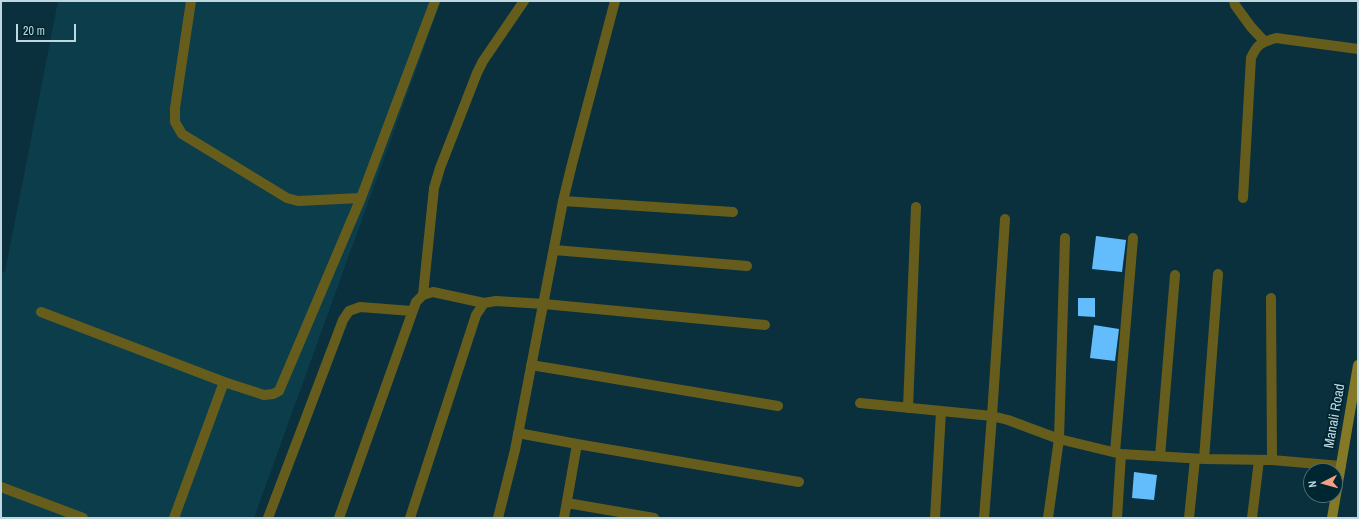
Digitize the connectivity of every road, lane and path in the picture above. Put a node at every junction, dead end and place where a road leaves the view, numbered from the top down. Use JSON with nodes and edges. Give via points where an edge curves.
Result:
{"nodes":[{"id":1,"x":191,"y":1,"type":"edge"},
{"id":2,"x":435,"y":1,"type":"edge"},
{"id":3,"x":524,"y":1,"type":"edge"},
{"id":4,"x":615,"y":1,"type":"edge"},
{"id":5,"x":1234,"y":1,"type":"edge"},
{"id":6,"x":1264,"y":41,"type":"junction"},
{"id":7,"x":1358,"y":49,"type":"edge"},
{"id":8,"x":361,"y":198,"type":"junction"},
{"id":9,"x":1243,"y":198,"type":"dead end"},
{"id":10,"x":563,"y":201,"type":"junction"},
{"id":11,"x":916,"y":206,"type":"dead end"},
{"id":12,"x":733,"y":212,"type":"dead end"},
{"id":13,"x":1005,"y":219,"type":"dead end"},
{"id":14,"x":1065,"y":238,"type":"dead end"},
{"id":15,"x":1133,"y":238,"type":"dead end"},
{"id":16,"x":554,"y":250,"type":"junction"},
{"id":17,"x":747,"y":266,"type":"dead end"},
{"id":18,"x":1218,"y":274,"type":"dead end"},
{"id":19,"x":1174,"y":275,"type":"dead end"},
{"id":20,"x":423,"y":294,"type":"junction"},
{"id":21,"x":1271,"y":298,"type":"dead end"},
{"id":22,"x":484,"y":303,"type":"junction"},
{"id":23,"x":544,"y":304,"type":"junction"},
{"id":24,"x":412,"y":311,"type":"junction"},
{"id":25,"x":41,"y":312,"type":"dead end"},
{"id":26,"x":765,"y":325,"type":"dead end"},
{"id":27,"x":531,"y":365,"type":"junction"},
{"id":28,"x":1358,"y":366,"type":"edge"},
{"id":29,"x":224,"y":382,"type":"junction"},
{"id":30,"x":860,"y":403,"type":"dead end"},
{"id":31,"x":778,"y":406,"type":"dead end"},
{"id":32,"x":908,"y":408,"type":"junction"},
{"id":33,"x":941,"y":411,"type":"junction"},
{"id":34,"x":992,"y":416,"type":"junction"},
{"id":35,"x":518,"y":433,"type":"junction"},
{"id":36,"x":1059,"y":439,"type":"junction"},
{"id":37,"x":577,"y":444,"type":"junction"},
{"id":38,"x":1118,"y":453,"type":"junction"},
{"id":39,"x":1160,"y":456,"type":"junction"},
{"id":40,"x":1200,"y":459,"type":"junction"},
{"id":41,"x":1259,"y":460,"type":"junction"},
{"id":42,"x":1272,"y":460,"type":"junction"},
{"id":43,"x":1306,"y":463,"type":"edge"},
{"id":44,"x":1342,"y":463,"type":"edge"},
{"id":45,"x":799,"y":482,"type":"dead end"},
{"id":46,"x":1,"y":488,"type":"edge"},
{"id":47,"x":567,"y":503,"type":"junction"},
{"id":48,"x":1335,"y":503,"type":"edge"},
{"id":49,"x":83,"y":518,"type":"edge"},
{"id":50,"x":174,"y":518,"type":"edge"},
{"id":51,"x":268,"y":518,"type":"edge"},
{"id":52,"x":339,"y":518,"type":"edge"},
{"id":53,"x":410,"y":518,"type":"edge"},
{"id":54,"x":498,"y":518,"type":"edge"},
{"id":55,"x":564,"y":518,"type":"edge"},
{"id":56,"x":654,"y":518,"type":"edge"},
{"id":57,"x":935,"y":518,"type":"edge"},
{"id":58,"x":984,"y":518,"type":"edge"},
{"id":59,"x":1048,"y":518,"type":"edge"},
{"id":60,"x":1117,"y":518,"type":"edge"},
{"id":61,"x":1189,"y":518,"type":"edge"},
{"id":62,"x":1252,"y":518,"type":"edge"},
{"id":63,"x":1332,"y":518,"type":"edge"}],
"edges":[{"from":1,"to":8,"type":"street","via":[[175,108],[175,122],[182,134],[286,198],[298,201]]},
{"from":2,"to":8,"type":"street"},
{"from":3,"to":20,"type":"street","via":[[483,61],[440,168],[434,188]]},
{"from":4,"to":10,"type":"street"},
{"from":5,"to":6,"type":"street"},
{"from":6,"to":7,"type":"street","via":[[1276,38]]},
{"from":6,"to":9,"type":"street","via":[[1255,48],[1251,58]]},
{"from":8,"to":29,"type":"street","via":[[279,391],[264,395]]},
{"from":10,"to":12,"type":"street"},
{"from":10,"to":16,"type":"street"},
{"from":11,"to":32,"type":"street"},
{"from":13,"to":34,"type":"street"},
{"from":14,"to":36,"type":"street"},
{"from":15,"to":38,"type":"street"},
{"from":16,"to":17,"type":"street"},
{"from":16,"to":23,"type":"street"},
{"from":18,"to":40,"type":"street"},
{"from":19,"to":39,"type":"street"},
{"from":20,"to":22,"type":"street","via":[[433,292]]},
{"from":20,"to":24,"type":"street"},
{"from":21,"to":42,"type":"street"},
{"from":22,"to":23,"type":"street","via":[[496,301]]},
{"from":22,"to":53,"type":"street","via":[[476,315]]},
{"from":23,"to":26,"type":"street"},
{"from":23,"to":27,"type":"street"},
{"from":24,"to":51,"type":"street","via":[[360,307],[349,311],[343,320]]},
{"from":24,"to":52,"type":"street"},
{"from":25,"to":29,"type":"street"},
{"from":27,"to":31,"type":"street"},
{"from":27,"to":35,"type":"street"},
{"from":28,"to":44,"type":"main road","name":"Manali Road"},
{"from":29,"to":50,"type":"street"},
{"from":30,"to":32,"type":"street"},
{"from":32,"to":33,"type":"street"},
{"from":33,"to":34,"type":"street"},
{"from":33,"to":57,"type":"street"},
{"from":34,"to":36,"type":"street"},
{"from":34,"to":58,"type":"street"},
{"from":35,"to":37,"type":"street"},
{"from":35,"to":54,"type":"street"},
{"from":36,"to":38,"type":"street"},
{"from":36,"to":59,"type":"street"},
{"from":37,"to":45,"type":"street"},
{"from":37,"to":47,"type":"street"},
{"from":38,"to":39,"type":"street"},
{"from":38,"to":60,"type":"street"},
{"from":39,"to":40,"type":"street"},
{"from":40,"to":41,"type":"street"},
{"from":40,"to":61,"type":"street"},
{"from":41,"to":42,"type":"street"},
{"from":41,"to":62,"type":"street"},
{"from":42,"to":43,"type":"street"},
{"from":46,"to":49,"type":"street"},
{"from":47,"to":55,"type":"street"},
{"from":47,"to":56,"type":"street"},
{"from":48,"to":63,"type":"main road","name":"Manali Road"}]}
